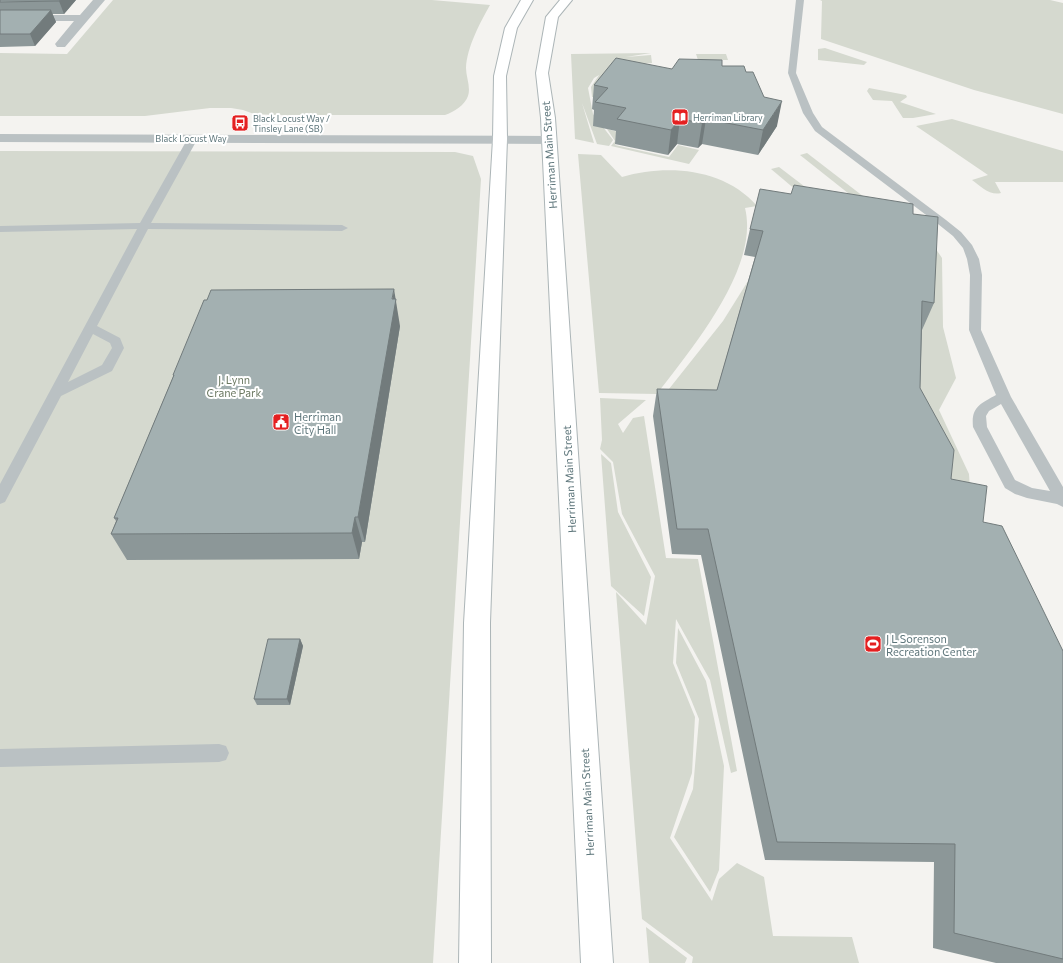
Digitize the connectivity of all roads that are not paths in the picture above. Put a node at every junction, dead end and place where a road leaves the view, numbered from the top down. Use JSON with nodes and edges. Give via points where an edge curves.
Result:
{"nodes":[{"id":1,"x":98,"y":0,"type":"edge"},
{"id":2,"x":527,"y":0,"type":"edge"},
{"id":3,"x":566,"y":0,"type":"edge"},
{"id":4,"x":800,"y":0,"type":"edge"},
{"id":5,"x":0,"y":18,"type":"edge"},
{"id":6,"x":83,"y":18,"type":"junction"},
{"id":7,"x":61,"y":44,"type":"dead end"},
{"id":8,"x":0,"y":138,"type":"edge"},
{"id":9,"x":193,"y":138,"type":"junction"},
{"id":10,"x":500,"y":140,"type":"junction"},
{"id":11,"x":549,"y":140,"type":"junction"},
{"id":12,"x":144,"y":226,"type":"junction"},
{"id":13,"x":342,"y":228,"type":"dead end"},
{"id":14,"x":0,"y":229,"type":"edge"},
{"id":15,"x":90,"y":327,"type":"junction"},
{"id":16,"x":55,"y":393,"type":"junction"},
{"id":17,"x":1004,"y":397,"type":"junction"},
{"id":18,"x":0,"y":498,"type":"edge"},
{"id":19,"x":1062,"y":500,"type":"edge"},
{"id":20,"x":219,"y":753,"type":"dead end"},
{"id":21,"x":0,"y":758,"type":"edge"},
{"id":22,"x":475,"y":963,"type":"edge"},
{"id":23,"x":596,"y":963,"type":"edge"}],
"edges":[{"from":1,"to":6,"type":"street"},
{"from":2,"to":10,"type":"main road","via":[[511,28],[500,76]]},
{"from":3,"to":11,"type":"main road","name":"Herriman Main Street","via":[[552,18],[542,73]]},
{"from":4,"to":17,"type":"lane","via":[[792,73],[813,123],[957,234],[968,247],[976,275],[975,330]]},
{"from":5,"to":6,"type":"street"},
{"from":6,"to":7,"type":"street"},
{"from":8,"to":9,"type":"street","name":"Black Locust Way"},
{"from":9,"to":10,"type":"street","name":"Black Locust Way"},
{"from":9,"to":12,"type":"lane"},
{"from":10,"to":11,"type":"street","name":"Black Locust Way"},
{"from":10,"to":22,"type":"main road","via":[[477,623]]},
{"from":11,"to":23,"type":"main road","name":"Herriman Main Street"},
{"from":12,"to":13,"type":"lane"},
{"from":12,"to":14,"type":"lane"},
{"from":12,"to":15,"type":"lane"},
{"from":15,"to":16,"type":"lane"},
{"from":15,"to":16,"type":"lane","via":[[115,341],[118,348],[107,368]]},
{"from":16,"to":18,"type":"lane"},
{"from":17,"to":19,"type":"lane"},
{"from":17,"to":19,"type":"lane","via":[[984,408],[979,416],[980,427],[1010,484],[1032,494]]},
{"from":20,"to":21,"type":"lane"}]}
